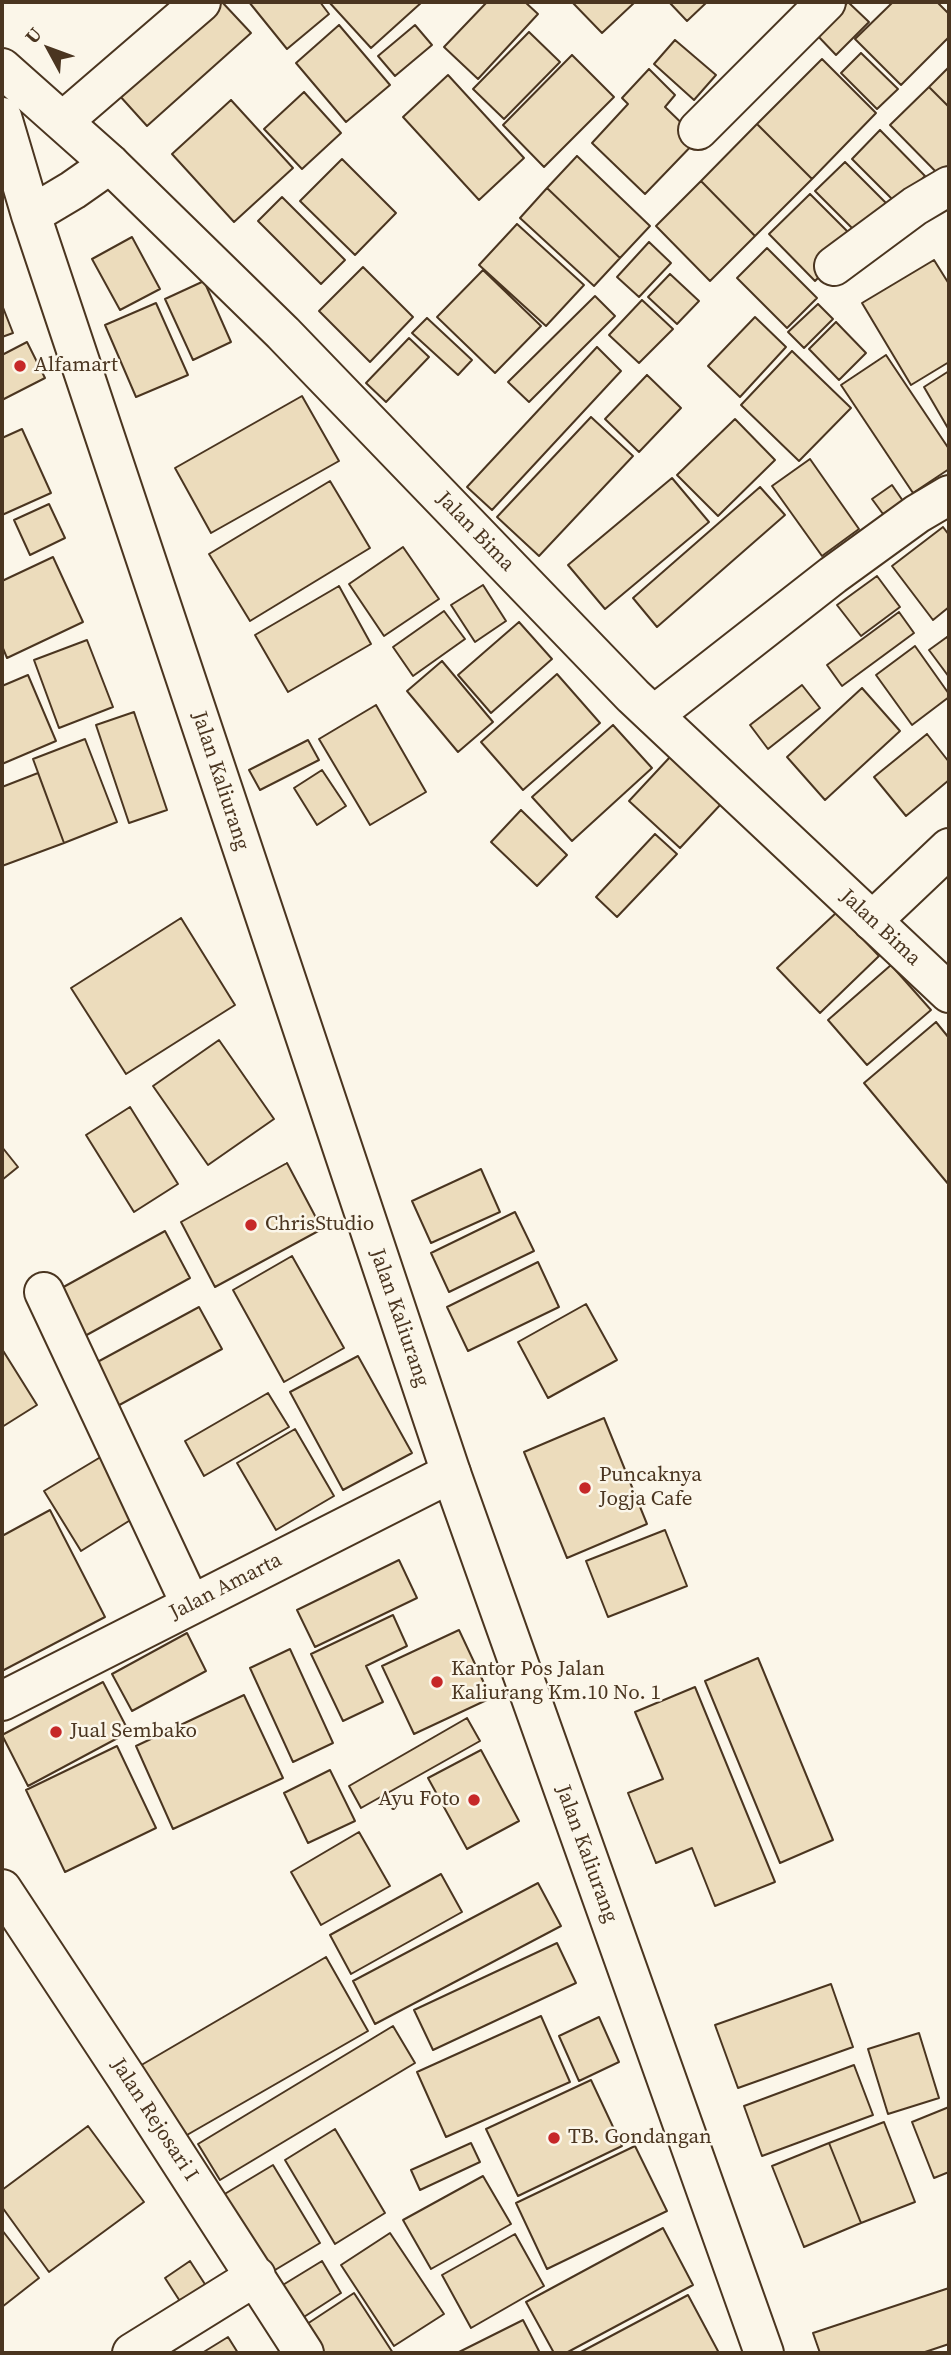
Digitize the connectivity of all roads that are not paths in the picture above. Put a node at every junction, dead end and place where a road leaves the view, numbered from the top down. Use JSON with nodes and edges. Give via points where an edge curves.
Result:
{"nodes":[{"id":1,"x":201,"y":2,"type":"edge"},
{"id":2,"x":826,"y":2,"type":"edge"},
{"id":3,"x":2,"y":68,"type":"edge"},
{"id":4,"x":2,"y":117,"type":"edge"},
{"id":5,"x":62,"y":121,"type":"junction"},
{"id":6,"x":698,"y":130,"type":"dead end"},
{"id":7,"x":110,"y":164,"type":"junction"},
{"id":8,"x":949,"y":186,"type":"edge"},
{"id":9,"x":31,"y":215,"type":"junction"},
{"id":10,"x":834,"y":266,"type":"dead end"},
{"id":11,"x":949,"y":495,"type":"edge"},
{"id":12,"x":654,"y":715,"type":"junction"},
{"id":13,"x":949,"y":848,"type":"edge"},
{"id":14,"x":872,"y":921,"type":"junction"},
{"id":15,"x":949,"y":993,"type":"edge"},
{"id":16,"x":44,"y":1292,"type":"dead end"},
{"id":17,"x":451,"y":1473,"type":"junction"},
{"id":18,"x":191,"y":1605,"type":"junction"},
{"id":19,"x":2,"y":1701,"type":"edge"},
{"id":20,"x":2,"y":1889,"type":"edge"},
{"id":21,"x":256,"y":2276,"type":"junction"},
{"id":22,"x":132,"y":2353,"type":"edge"},
{"id":23,"x":304,"y":2353,"type":"edge"},
{"id":24,"x":764,"y":2353,"type":"edge"}],
"edges":[{"from":1,"to":5,"type":"street"},
{"from":2,"to":6,"type":"street"},
{"from":3,"to":5,"type":"street","name":"Jalan Bima"},
{"from":4,"to":9,"type":"street","name":"Jalan Kaliurang"},
{"from":5,"to":7,"type":"street","name":"Jalan Bima"},
{"from":7,"to":9,"type":"street"},
{"from":7,"to":12,"type":"street","name":"Jalan Bima","via":[[283,333]]},
{"from":8,"to":10,"type":"street"},
{"from":9,"to":17,"type":"street","name":"Jalan Kaliurang"},
{"from":11,"to":12,"type":"street","via":[[833,575]]},
{"from":12,"to":14,"type":"street","name":"Jalan Bima"},
{"from":13,"to":14,"type":"street"},
{"from":14,"to":15,"type":"street","name":"Jalan Bima"},
{"from":16,"to":18,"type":"street"},
{"from":17,"to":18,"type":"street","name":"Jalan Amarta"},
{"from":17,"to":24,"type":"street","name":"Jalan Kaliurang"},
{"from":18,"to":19,"type":"street","name":"Jalan Amarta"},
{"from":20,"to":21,"type":"street","name":"Jalan Rejosari I"},
{"from":21,"to":22,"type":"street"},
{"from":21,"to":23,"type":"street","name":"Jalan Rejosari I"}]}
